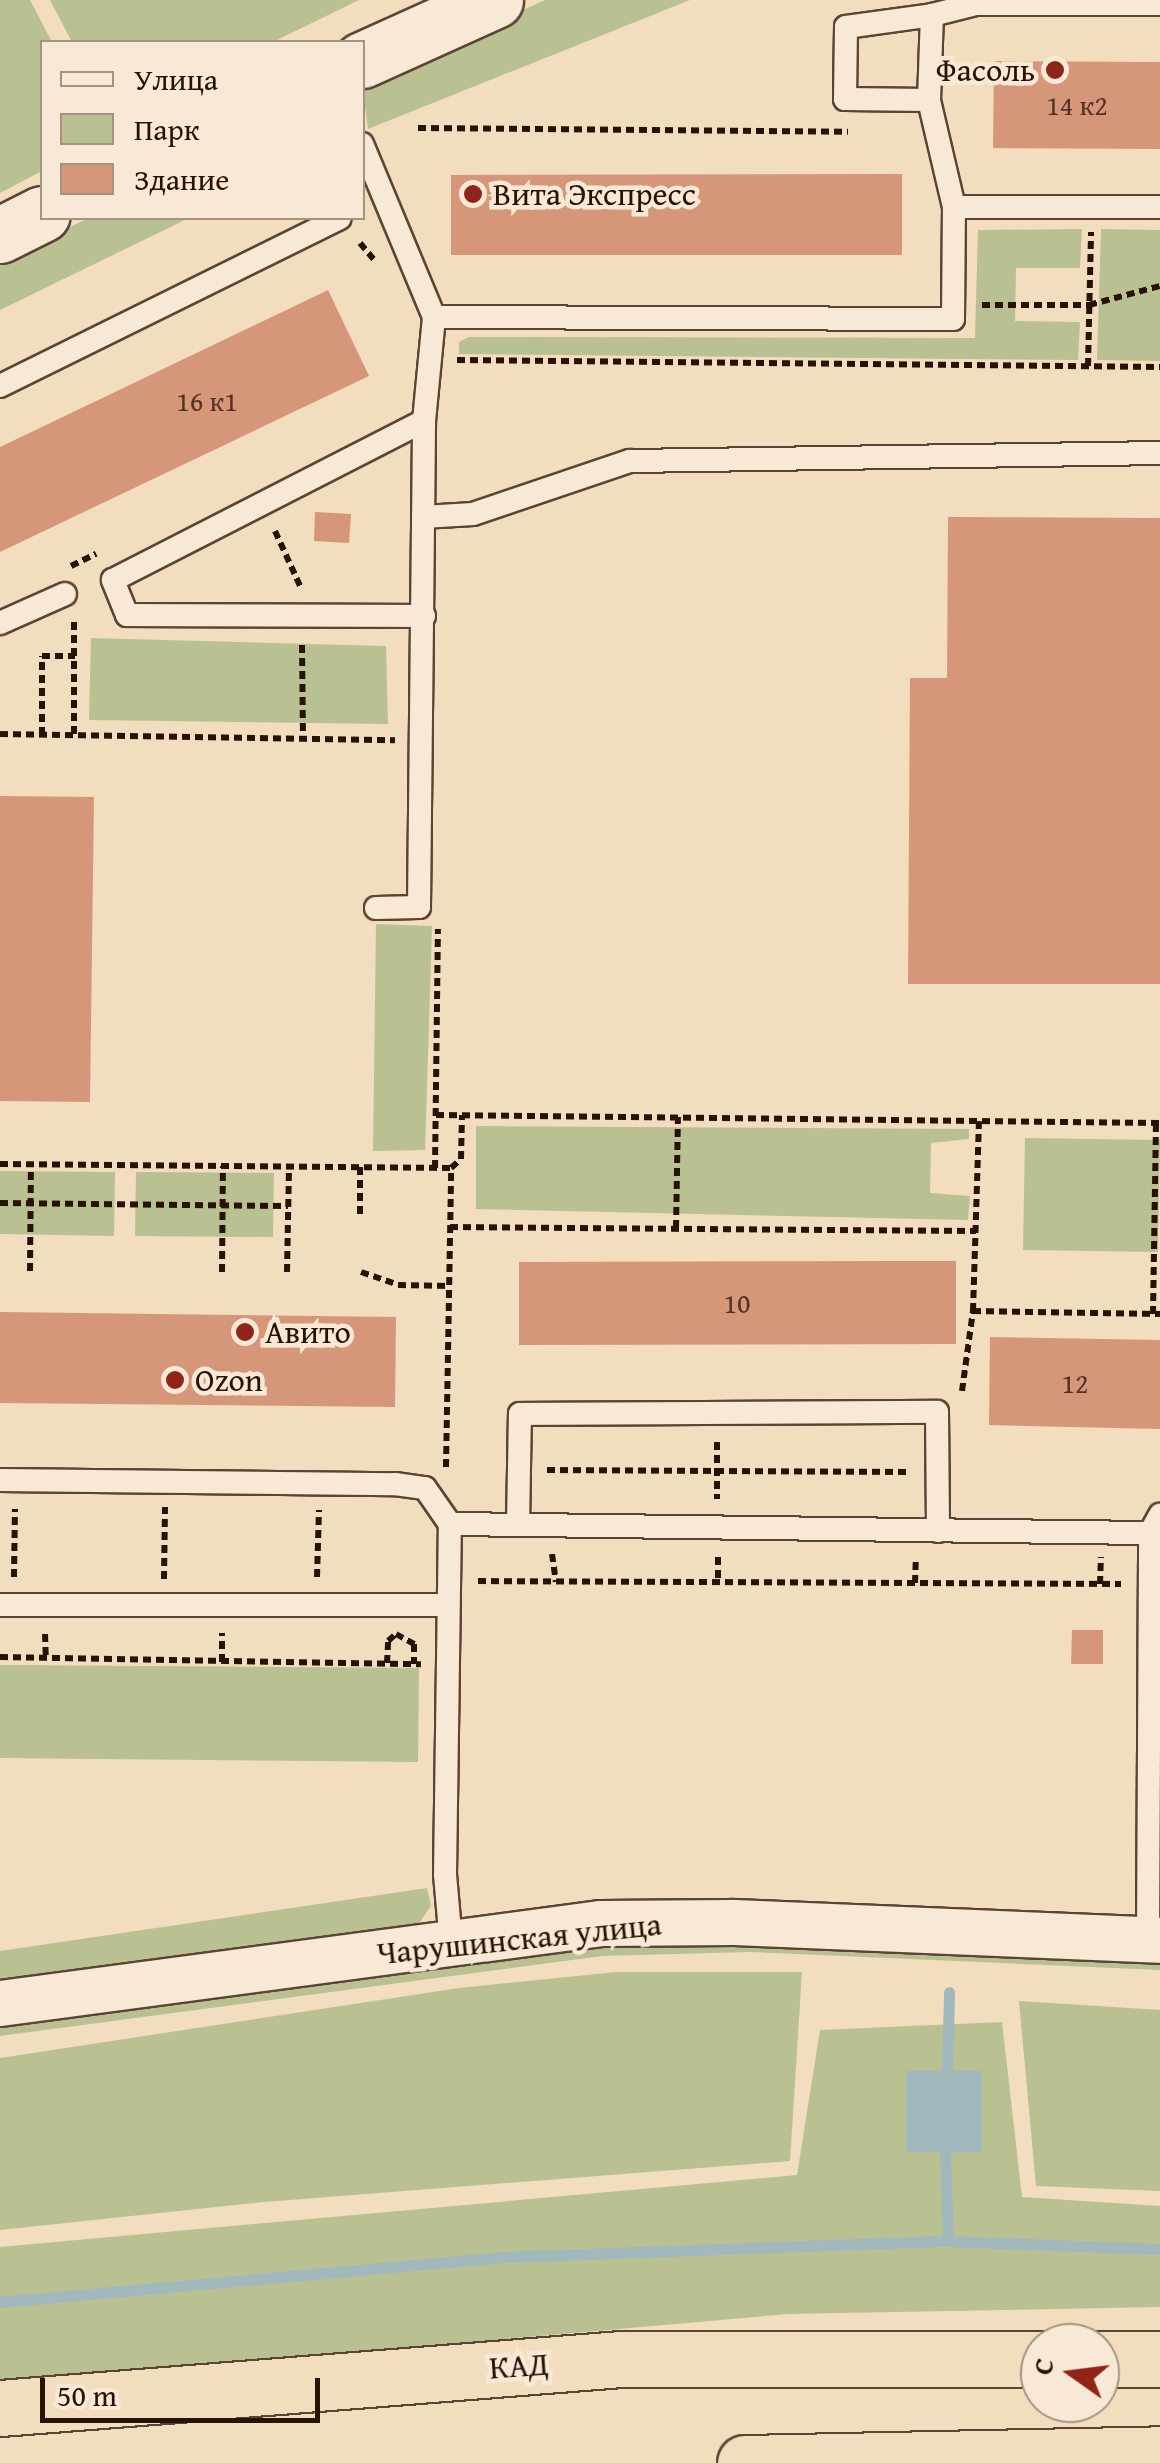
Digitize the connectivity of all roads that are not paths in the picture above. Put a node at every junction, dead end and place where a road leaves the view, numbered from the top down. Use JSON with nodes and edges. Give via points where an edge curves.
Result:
{"nodes":[{"id":1,"x":495,"y":0,"type":"edge"},
{"id":2,"x":1154,"y":3,"type":"edge"},
{"id":3,"x":932,"y":15,"type":"junction"},
{"id":4,"x":365,"y":59,"type":"edge"},
{"id":5,"x":929,"y":100,"type":"junction"},
{"id":6,"x":365,"y":160,"type":"edge"},
{"id":7,"x":373,"y":201,"type":"edge"},
{"id":8,"x":954,"y":207,"type":"junction"},
{"id":9,"x":1160,"y":207,"type":"edge"},
{"id":10,"x":40,"y":215,"type":"edge"},
{"id":11,"x":336,"y":220,"type":"edge"},
{"id":12,"x":0,"y":235,"type":"edge"},
{"id":13,"x":434,"y":316,"type":"junction"},
{"id":14,"x":0,"y":386,"type":"edge"},
{"id":15,"x":424,"y":421,"type":"junction"},
{"id":16,"x":1160,"y":453,"type":"edge"},
{"id":17,"x":424,"y":517,"type":"junction"},
{"id":18,"x":64,"y":594,"type":"road end"},
{"id":19,"x":424,"y":616,"type":"junction"},
{"id":20,"x":0,"y":622,"type":"edge"},
{"id":21,"x":376,"y":908,"type":"dead end"},
{"id":22,"x":8,"y":1480,"type":"edge"},
{"id":23,"x":450,"y":1524,"type":"junction"},
{"id":24,"x":518,"y":1524,"type":"junction"},
{"id":25,"x":1155,"y":1524,"type":"edge"},
{"id":26,"x":938,"y":1530,"type":"junction"},
{"id":27,"x":0,"y":1605,"type":"edge"},
{"id":28,"x":448,"y":1605,"type":"junction"},
{"id":29,"x":1154,"y":1939,"type":"edge"},
{"id":30,"x":451,"y":1943,"type":"junction"},
{"id":31,"x":0,"y":2003,"type":"edge"},
{"id":32,"x":1020,"y":2359,"type":"edge"},
{"id":33,"x":1120,"y":2359,"type":"edge"},
{"id":34,"x":1160,"y":2359,"type":"edge"},
{"id":35,"x":0,"y":2408,"type":"edge"},
{"id":36,"x":1160,"y":2454,"type":"edge"},
{"id":37,"x":746,"y":2463,"type":"edge"}],
"edges":[{"from":1,"to":4,"type":"street"},
{"from":2,"to":3,"type":"lane","via":[[976,4]]},
{"from":3,"to":5,"type":"lane"},
{"from":3,"to":5,"type":"lane","via":[[846,27],[846,99]]},
{"from":5,"to":8,"type":"lane"},
{"from":6,"to":7,"type":"lane"},
{"from":7,"to":13,"type":"lane"},
{"from":8,"to":9,"type":"lane"},
{"from":8,"to":13,"type":"lane","via":[[953,319]]},
{"from":10,"to":12,"type":"street"},
{"from":11,"to":14,"type":"lane"},
{"from":13,"to":15,"type":"lane"},
{"from":15,"to":17,"type":"lane"},
{"from":15,"to":19,"type":"lane","via":[[113,580],[128,615]]},
{"from":16,"to":17,"type":"lane","via":[[630,461],[473,514]]},
{"from":17,"to":19,"type":"lane"},
{"from":18,"to":20,"type":"lane"},
{"from":19,"to":21,"type":"lane","via":[[419,908]]},
{"from":22,"to":23,"type":"lane","via":[[425,1488]]},
{"from":23,"to":24,"type":"lane"},
{"from":23,"to":28,"type":"lane"},
{"from":24,"to":26,"type":"lane"},
{"from":24,"to":26,"type":"lane","via":[[520,1414],[937,1412]]},
{"from":25,"to":26,"type":"lane"},
{"from":25,"to":29,"type":"lane"},
{"from":27,"to":28,"type":"lane"},
{"from":28,"to":30,"type":"lane","via":[[445,1875]]},
{"from":29,"to":30,"type":"street","name":"Чарушинская улица","via":[[733,1922],[600,1924]]},
{"from":30,"to":31,"type":"street","name":"Чарушинская улица"},
{"from":32,"to":35,"type":"highway","name":"КАД","via":[[621,2359]]},
{"from":33,"to":34,"type":"highway"},
{"from":36,"to":37,"type":"highway"}]}
